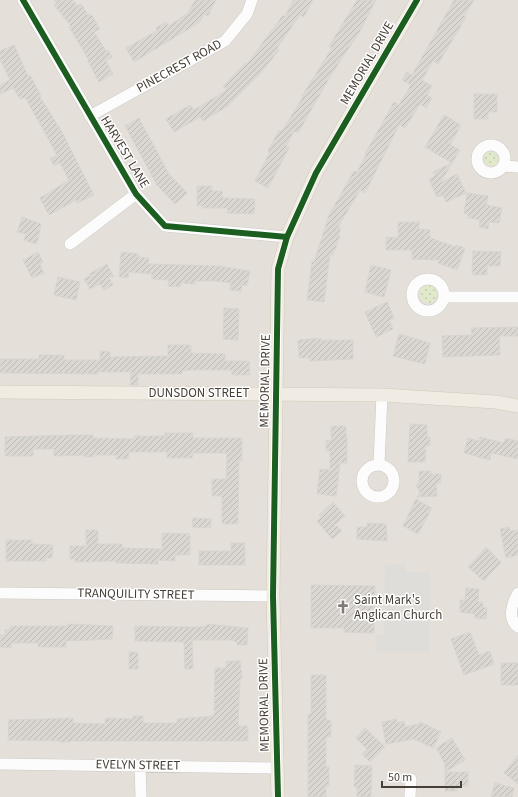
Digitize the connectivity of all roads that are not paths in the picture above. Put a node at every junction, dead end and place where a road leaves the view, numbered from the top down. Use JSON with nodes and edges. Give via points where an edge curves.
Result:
{"nodes":[{"id":1,"x":23,"y":0,"type":"edge"},
{"id":2,"x":252,"y":0,"type":"edge"},
{"id":3,"x":417,"y":0,"type":"edge"},
{"id":4,"x":90,"y":116,"type":"junction"},
{"id":5,"x":504,"y":166,"type":"dead end"},
{"id":6,"x":518,"y":167,"type":"edge"},
{"id":7,"x":136,"y":194,"type":"junction"},
{"id":8,"x":287,"y":237,"type":"junction"},
{"id":9,"x":70,"y":244,"type":"dead end"},
{"id":10,"x":444,"y":297,"type":"dead end"},
{"id":11,"x":518,"y":297,"type":"edge"},
{"id":12,"x":0,"y":392,"type":"edge"},
{"id":13,"x":275,"y":393,"type":"junction"},
{"id":14,"x":382,"y":396,"type":"junction"},
{"id":15,"x":518,"y":406,"type":"edge"},
{"id":16,"x":379,"y":465,"type":"dead end"},
{"id":17,"x":0,"y":593,"type":"edge"},
{"id":18,"x":518,"y":593,"type":"edge"},
{"id":19,"x":273,"y":596,"type":"junction"},
{"id":20,"x":518,"y":627,"type":"edge"},
{"id":21,"x":0,"y":764,"type":"edge"},
{"id":22,"x":140,"y":765,"type":"junction"},
{"id":23,"x":276,"y":768,"type":"junction"},
{"id":24,"x":411,"y":779,"type":"dead end"},
{"id":25,"x":141,"y":797,"type":"edge"},
{"id":26,"x":278,"y":797,"type":"edge"},
{"id":27,"x":410,"y":797,"type":"edge"}],
"edges":[{"from":1,"to":4,"type":"street","name":"HARVEST LANE"},
{"from":2,"to":4,"type":"street","name":"PINECREST ROAD","via":[[248,14],[225,41]]},
{"from":3,"to":8,"type":"main road","name":"MEMORIAL DRIVE","via":[[316,173]]},
{"from":4,"to":7,"type":"street","name":"HARVEST LANE"},
{"from":5,"to":6,"type":"street"},
{"from":7,"to":8,"type":"street","name":"HARVEST LANE","via":[[165,226]]},
{"from":7,"to":9,"type":"street"},
{"from":8,"to":13,"type":"main road","name":"MEMORIAL DRIVE","via":[[278,269]]},
{"from":10,"to":11,"type":"street"},
{"from":12,"to":13,"type":"main road","name":"DUNSDON STREET"},
{"from":13,"to":14,"type":"main road","name":"DUNSDON STREET"},
{"from":13,"to":19,"type":"main road","name":"MEMORIAL DRIVE"},
{"from":14,"to":15,"type":"main road","name":"DUNSDON STREET","via":[[496,402]]},
{"from":14,"to":16,"type":"street"},
{"from":17,"to":19,"type":"street","name":"TRANQUILITY STREET"},
{"from":18,"to":20,"type":"street","via":[[512,607],[512,617],[513,623]]},
{"from":19,"to":23,"type":"main road","name":"MEMORIAL DRIVE"},
{"from":21,"to":22,"type":"street","name":"EVELYN STREET"},
{"from":22,"to":23,"type":"street","name":"EVELYN STREET"},
{"from":22,"to":25,"type":"street"},
{"from":23,"to":26,"type":"main road","name":"MEMORIAL DRIVE"},
{"from":24,"to":27,"type":"street"}]}
